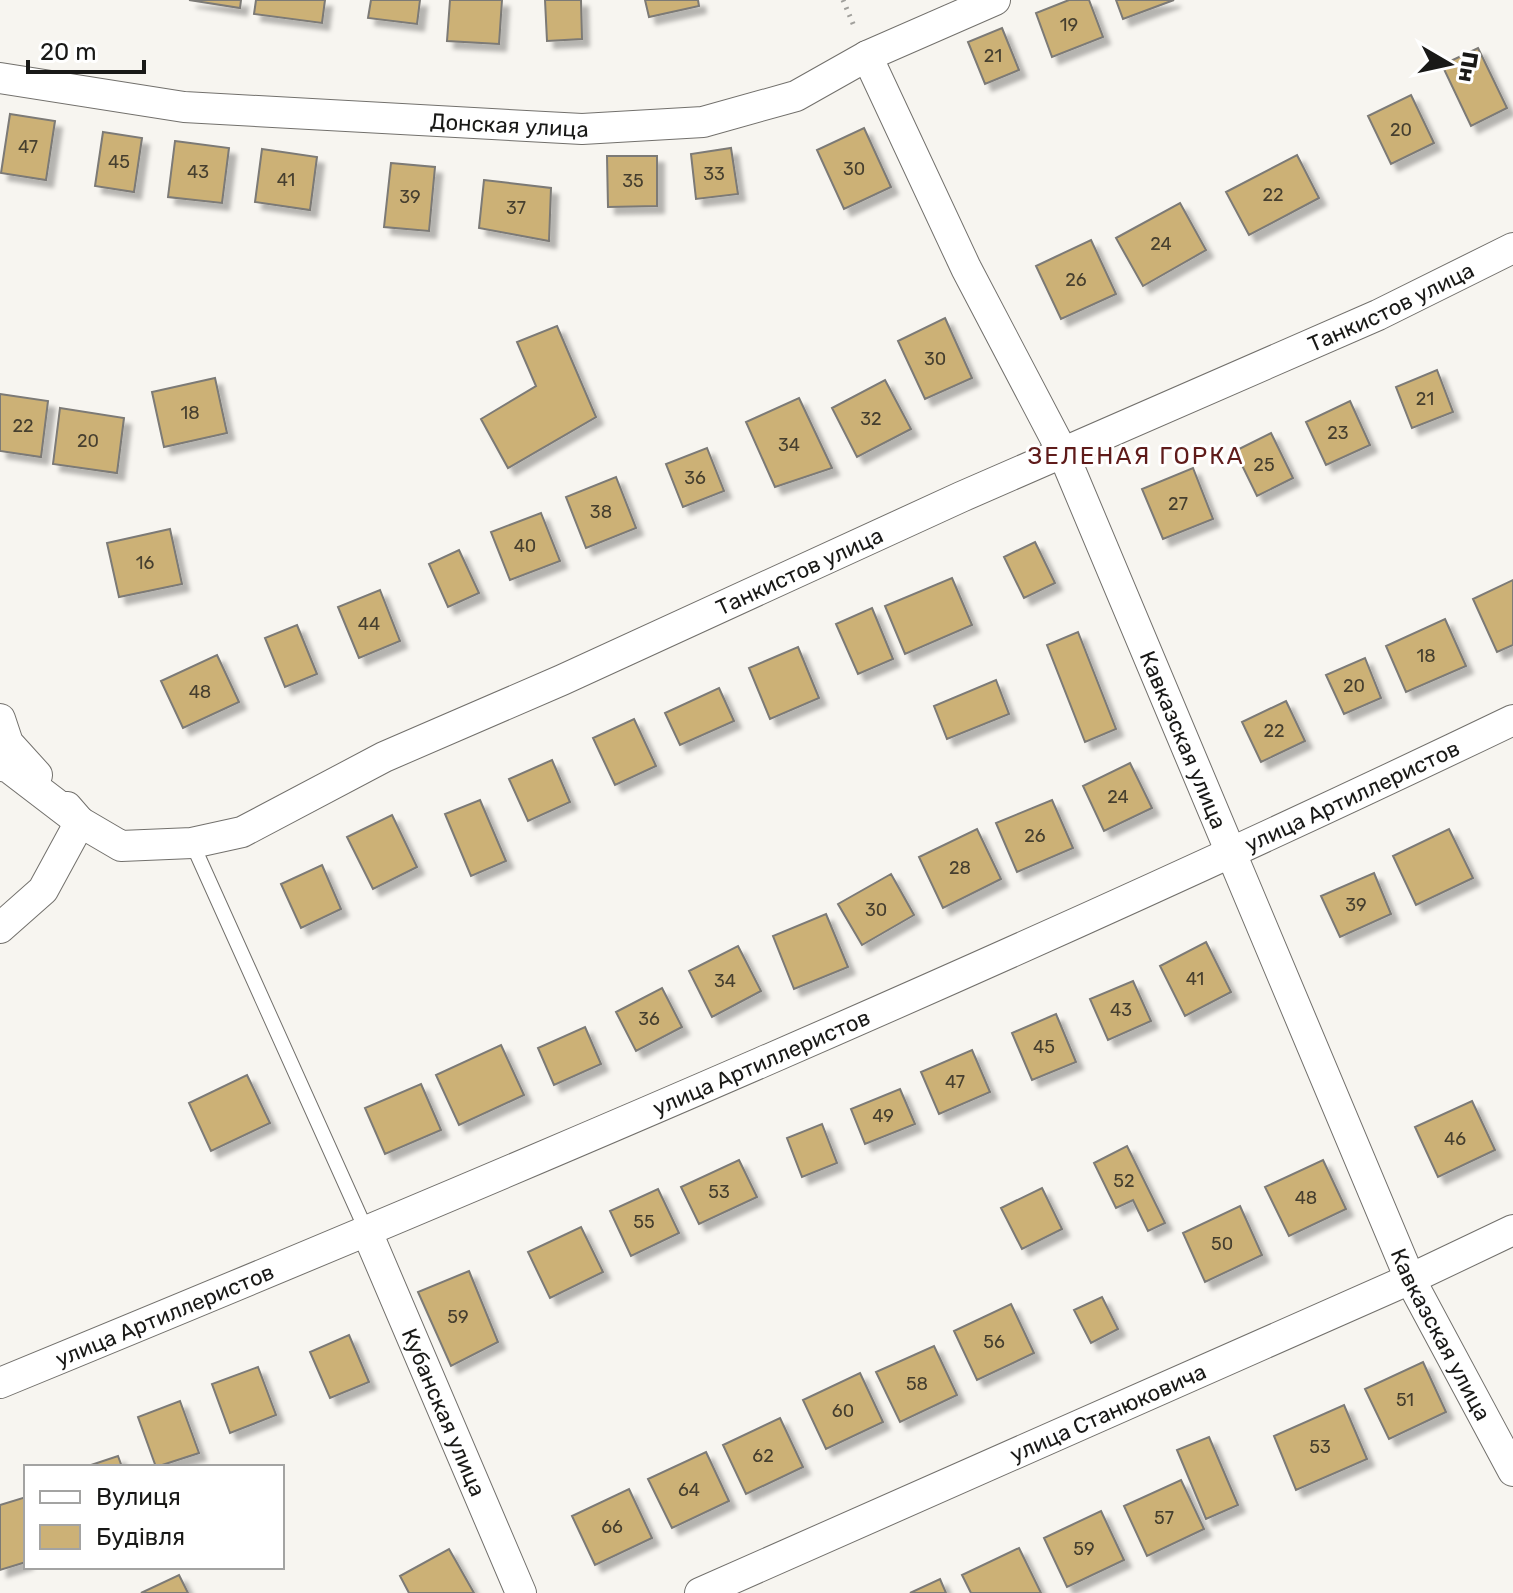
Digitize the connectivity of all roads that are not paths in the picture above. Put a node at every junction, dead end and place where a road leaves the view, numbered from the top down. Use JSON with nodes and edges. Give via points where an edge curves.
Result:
{"nodes":[{"id":1,"x":995,"y":0,"type":"edge"},
{"id":2,"x":867,"y":56,"type":"junction"},
{"id":3,"x":0,"y":78,"type":"edge"},
{"id":4,"x":1513,"y":248,"type":"edge"},
{"id":5,"x":1063,"y":453,"type":"junction"},
{"id":6,"x":0,"y":719,"type":"edge"},
{"id":7,"x":1513,"y":720,"type":"edge"},
{"id":8,"x":0,"y":766,"type":"edge"},
{"id":9,"x":80,"y":822,"type":"junction"},
{"id":10,"x":192,"y":843,"type":"junction"},
{"id":11,"x":1234,"y":854,"type":"junction"},
{"id":12,"x":0,"y":928,"type":"edge"},
{"id":13,"x":1513,"y":1230,"type":"edge"},
{"id":14,"x":367,"y":1232,"type":"junction"},
{"id":15,"x":1410,"y":1279,"type":"junction"},
{"id":16,"x":0,"y":1383,"type":"edge"},
{"id":17,"x":1513,"y":1471,"type":"edge"},
{"id":18,"x":521,"y":1593,"type":"edge"},
{"id":19,"x":700,"y":1593,"type":"edge"}],
"edges":[{"from":1,"to":2,"type":"street","name":"Донская улица"},
{"from":2,"to":3,"type":"street","name":"Донская улица","via":[[796,96],[703,122],[582,129],[184,107]]},
{"from":2,"to":5,"type":"street","name":"Кавказская улица","via":[[966,268]]},
{"from":4,"to":5,"type":"street","name":"Танкистов улица","via":[[1378,315]]},
{"from":5,"to":10,"type":"street","name":"Танкистов улица","via":[[384,757],[242,832]]},
{"from":5,"to":11,"type":"street","name":"Кавказская улица"},
{"from":6,"to":9,"type":"street","via":[[8,743]]},
{"from":7,"to":11,"type":"street","name":"улица Артиллеристов"},
{"from":8,"to":9,"type":"street","name":"Танкистов улица"},
{"from":9,"to":10,"type":"street","name":"Танкистов улица","via":[[121,846]]},
{"from":9,"to":12,"type":"street","via":[[43,890]]},
{"from":10,"to":14,"type":"lane"},
{"from":11,"to":14,"type":"street","name":"улица Артиллеристов"},
{"from":11,"to":15,"type":"street","name":"Кавказская улица"},
{"from":13,"to":15,"type":"street","name":"улица Станюковича"},
{"from":14,"to":16,"type":"street","name":"улица Артиллеристов"},
{"from":14,"to":18,"type":"street","name":"Кубанская улица"},
{"from":15,"to":17,"type":"street","name":"Кавказская улица"},
{"from":15,"to":19,"type":"street","name":"улица Станюковича"}]}
